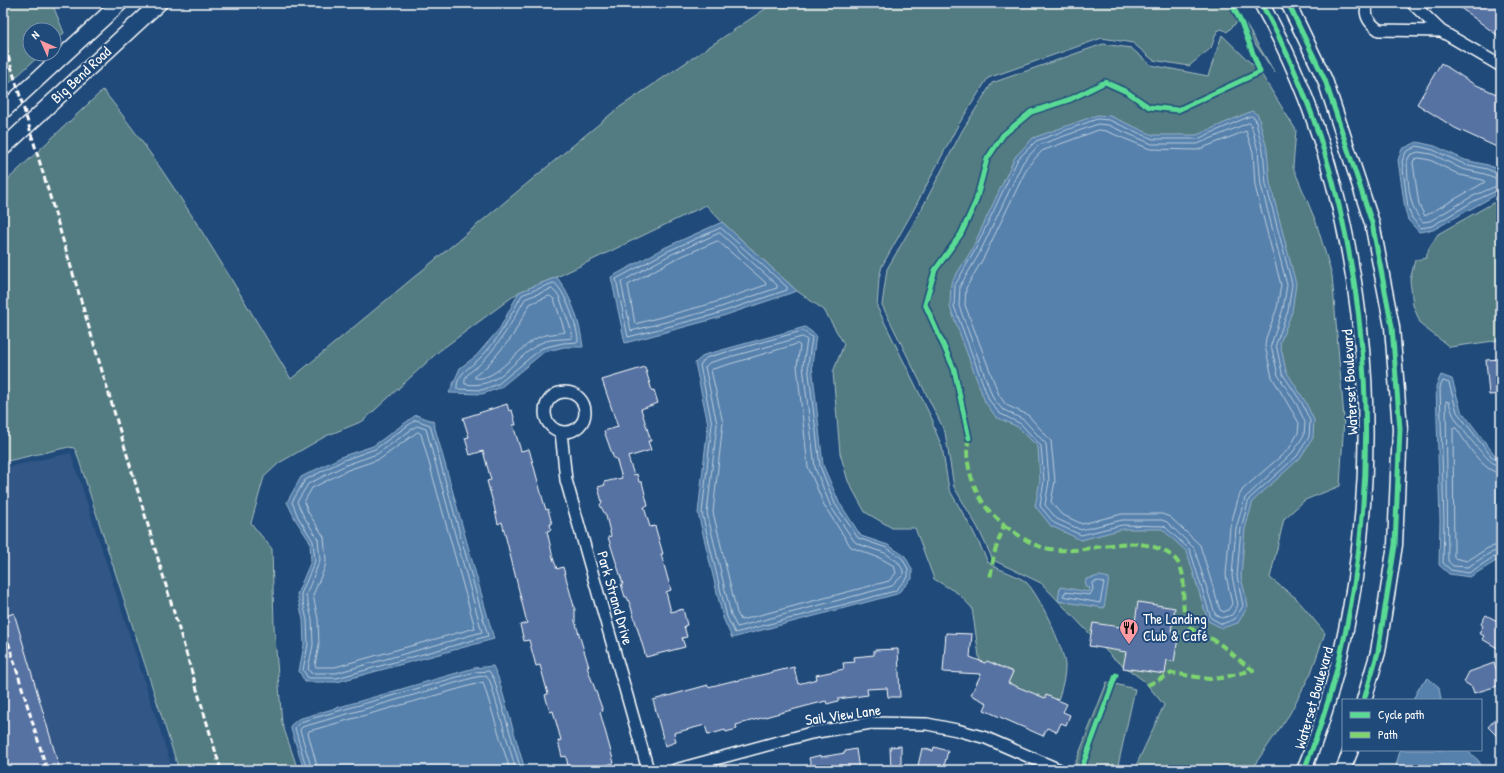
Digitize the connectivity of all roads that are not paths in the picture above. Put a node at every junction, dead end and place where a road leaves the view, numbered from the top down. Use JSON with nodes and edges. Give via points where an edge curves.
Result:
{"nodes":[{"id":1,"x":120,"y":3,"type":"edge"},
{"id":2,"x":159,"y":3,"type":"edge"},
{"id":3,"x":1261,"y":3,"type":"edge"},
{"id":4,"x":1288,"y":3,"type":"edge"},
{"id":5,"x":1368,"y":3,"type":"edge"},
{"id":6,"x":1412,"y":3,"type":"edge"},
{"id":7,"x":1441,"y":31,"type":"junction"},
{"id":8,"x":1501,"y":66,"type":"edge"},
{"id":9,"x":3,"y":111,"type":"edge"},
{"id":10,"x":3,"y":148,"type":"edge"},
{"id":11,"x":561,"y":432,"type":"dead end"},
{"id":12,"x":1364,"y":699,"type":"edge"},
{"id":13,"x":1351,"y":751,"type":"edge"},
{"id":14,"x":648,"y":770,"type":"edge"},
{"id":15,"x":675,"y":770,"type":"edge"},
{"id":16,"x":1060,"y":770,"type":"edge"},
{"id":17,"x":1304,"y":770,"type":"edge"},
{"id":18,"x":1343,"y":770,"type":"edge"}],
"edges":[{"from":1,"to":9,"type":"main road","name":"Big Bend Road"},
{"from":2,"to":10,"type":"main road","name":"Big Bend Road"},
{"from":3,"to":17,"type":"street","name":"Waterset Boulevard","via":[[1293,68],[1323,152],[1341,215],[1359,318],[1364,374],[1366,431],[1362,520],[1350,607],[1334,680]]},
{"from":4,"to":12,"type":"street","via":[[1325,80],[1370,215],[1392,327],[1400,429],[1395,545],[1378,652]]},
{"from":5,"to":7,"type":"street","via":[[1368,19],[1379,30]]},
{"from":6,"to":7,"type":"street"},
{"from":7,"to":8,"type":"street"},
{"from":11,"to":14,"type":"street","name":"Park Strand Drive","via":[[566,480]]},
{"from":13,"to":18,"type":"street"},
{"from":15,"to":16,"type":"street","name":"Sail View Lane","via":[[811,733],[871,723],[927,724],[957,730],[986,738]]}]}
